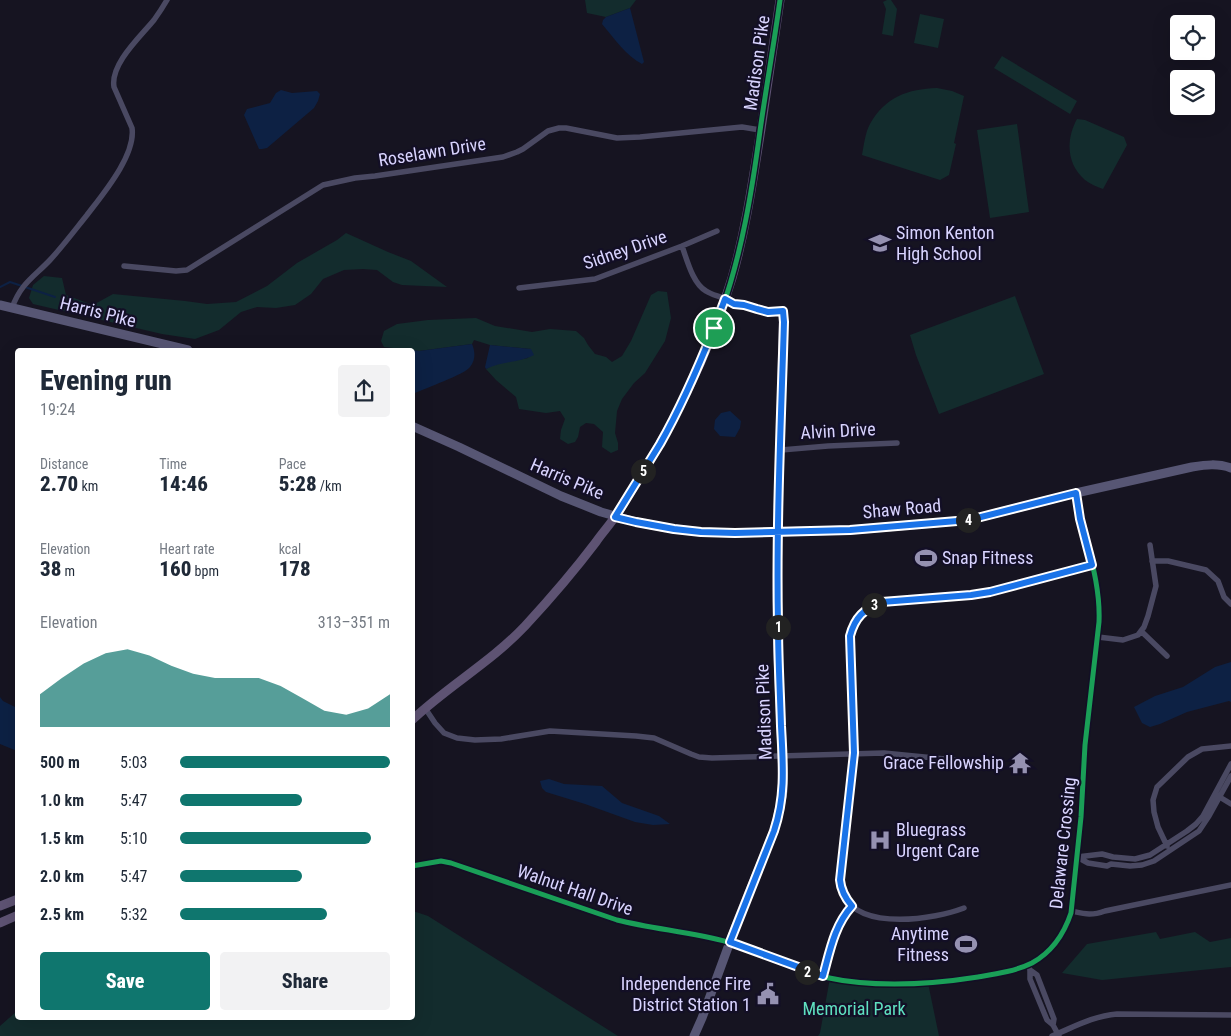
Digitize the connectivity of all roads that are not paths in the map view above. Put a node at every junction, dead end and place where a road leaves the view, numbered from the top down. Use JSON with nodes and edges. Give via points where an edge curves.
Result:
{"nodes":[{"id":1,"x":167,"y":0,"type":"edge"},
{"id":2,"x":780,"y":0,"type":"edge"},
{"id":3,"x":760,"y":130,"type":"junction"},
{"id":4,"x":717,"y":231,"type":"dead end"},
{"id":5,"x":682,"y":246,"type":"junction"},
{"id":6,"x":124,"y":266,"type":"dead end"},
{"id":7,"x":519,"y":288,"type":"dead end"},
{"id":8,"x":725,"y":299,"type":"junction"},
{"id":9,"x":0,"y":305,"type":"edge"},
{"id":10,"x":12,"y":308,"type":"junction"},
{"id":11,"x":783,"y":311,"type":"joint"},
{"id":12,"x":180,"y":348,"type":"edge"},
{"id":13,"x":415,"y":427,"type":"edge"},
{"id":14,"x":897,"y":443,"type":"dead end"},
{"id":15,"x":780,"y":450,"type":"junction"},
{"id":16,"x":1231,"y":468,"type":"edge"},
{"id":17,"x":1076,"y":493,"type":"junction"},
{"id":18,"x":615,"y":517,"type":"junction"},
{"id":19,"x":778,"y":531,"type":"junction"},
{"id":20,"x":1150,"y":544,"type":"dead end"},
{"id":21,"x":1152,"y":561,"type":"junction"},
{"id":22,"x":1092,"y":565,"type":"junction"},
{"id":23,"x":1231,"y":604,"type":"edge"},
{"id":24,"x":1141,"y":632,"type":"junction"},
{"id":25,"x":1098,"y":637,"type":"junction"},
{"id":26,"x":1167,"y":656,"type":"dead end"},
{"id":27,"x":425,"y":708,"type":"junction"},
{"id":28,"x":415,"y":713,"type":"edge"},
{"id":29,"x":415,"y":717,"type":"edge"},
{"id":30,"x":1231,"y":746,"type":"edge"},
{"id":31,"x":854,"y":753,"type":"junction"},
{"id":32,"x":783,"y":756,"type":"junction"},
{"id":33,"x":995,"y":764,"type":"dead end"},
{"id":34,"x":1231,"y":764,"type":"edge"},
{"id":35,"x":1231,"y":776,"type":"edge"},
{"id":36,"x":1217,"y":796,"type":"junction"},
{"id":37,"x":1231,"y":804,"type":"edge"},
{"id":38,"x":1168,"y":848,"type":"junction"},
{"id":39,"x":1077,"y":857,"type":"junction"},
{"id":40,"x":415,"y":865,"type":"edge"},
{"id":41,"x":1231,"y":885,"type":"edge"},
{"id":42,"x":15,"y":899,"type":"edge"},
{"id":43,"x":0,"y":906,"type":"edge"},
{"id":44,"x":852,"y":906,"type":"junction"},
{"id":45,"x":964,"y":908,"type":"dead end"},
{"id":46,"x":1071,"y":910,"type":"junction"},
{"id":47,"x":15,"y":916,"type":"edge"},
{"id":48,"x":0,"y":923,"type":"edge"},
{"id":49,"x":730,"y":942,"type":"junction"},
{"id":50,"x":1029,"y":967,"type":"junction"},
{"id":51,"x":823,"y":976,"type":"junction"},
{"id":52,"x":1231,"y":1015,"type":"edge"},
{"id":53,"x":1056,"y":1035,"type":"edge"},
{"id":54,"x":694,"y":1036,"type":"edge"}],
"edges":[{"from":1,"to":10,"type":"street","via":[[115,74],[114,87],[133,133],[125,160],[113,181],[64,244],[25,284]]},
{"from":2,"to":3,"type":"main road","name":"Madison Pike"},
{"from":3,"to":6,"type":"street","name":"Roselawn Drive","via":[[742,127],[616,138],[566,128],[552,129],[517,152],[503,157],[323,185],[187,270]]},
{"from":3,"to":8,"type":"main road","name":"Madison Pike","via":[[746,219]]},
{"from":4,"to":5,"type":"street","name":"Sidney Drive"},
{"from":5,"to":7,"type":"street","name":"Sidney Drive","via":[[596,279]]},
{"from":5,"to":8,"type":"street","name":"Sidney Drive","via":[[700,287]]},
{"from":8,"to":11,"type":"street","name":"Sidney Drive","via":[[768,312]]},
{"from":8,"to":18,"type":"main road","name":"Madison Pike","via":[[701,362],[670,425]]},
{"from":9,"to":10,"type":"main road","name":"Harris Pike"},
{"from":10,"to":12,"type":"main road","name":"Harris Pike"},
{"from":11,"to":15,"type":"street","name":"Madison Pike"},
{"from":13,"to":18,"type":"main road","name":"Harris Pike","via":[[561,496]]},
{"from":14,"to":15,"type":"street","name":"Alvin Drive"},
{"from":15,"to":19,"type":"street","name":"Madison Pike"},
{"from":16,"to":17,"type":"main road","name":"Shaw Road","via":[[1216,465],[1192,467]]},
{"from":17,"to":19,"type":"main road","name":"Shaw Road","via":[[969,520],[850,530]]},
{"from":17,"to":22,"type":"street","name":"Delaware Crossing"},
{"from":18,"to":19,"type":"main road","name":"Harris Pike","via":[[701,532]]},
{"from":18,"to":27,"type":"main road","name":"Madison Pike","via":[[563,584],[524,627],[496,654]]},
{"from":19,"to":32,"type":"main road","name":"Madison Pike","via":[[778,656]]},
{"from":20,"to":21,"type":"street"},
{"from":21,"to":23,"type":"street","via":[[1168,561],[1206,570],[1218,581],[1224,597]]},
{"from":21,"to":24,"type":"street","via":[[1156,586]]},
{"from":22,"to":25,"type":"street","name":"Delaware Crossing","via":[[1100,610]]},
{"from":22,"to":31,"type":"street","via":[[990,592],[882,602],[864,611],[850,636]]},
{"from":24,"to":25,"type":"street","via":[[1123,640]]},
{"from":24,"to":26,"type":"street"},
{"from":25,"to":39,"type":"street","name":"Delaware Crossing","via":[[1085,745]]},
{"from":27,"to":28,"type":"main road"},
{"from":27,"to":29,"type":"main road"},
{"from":27,"to":32,"type":"street","via":[[444,732],[457,738],[501,739],[550,731],[654,738],[699,757]]},
{"from":30,"to":38,"type":"street","via":[[1202,749],[1188,757],[1157,787],[1154,812]]},
{"from":31,"to":32,"type":"street"},
{"from":31,"to":33,"type":"street"},
{"from":31,"to":44,"type":"street","via":[[840,880],[844,896]]},
{"from":32,"to":49,"type":"main road","name":"Madison Pike","via":[[783,791],[778,818]]},
{"from":34,"to":36,"type":"street"},
{"from":35,"to":36,"type":"street"},
{"from":36,"to":37,"type":"street"},
{"from":36,"to":38,"type":"street","via":[[1196,824]]},
{"from":38,"to":39,"type":"street","via":[[1135,859],[1102,854]]},
{"from":38,"to":39,"type":"street","via":[[1154,861],[1142,865],[1107,866]]},
{"from":39,"to":46,"type":"street","name":"Delaware Crossing"},
{"from":40,"to":49,"type":"street","name":"Walnut Hall Drive","via":[[441,861],[451,863],[617,920]]},
{"from":41,"to":46,"type":"street","via":[[1096,914]]},
{"from":42,"to":43,"type":"main road"},
{"from":44,"to":45,"type":"street","via":[[872,916],[901,919],[930,917]]},
{"from":44,"to":51,"type":"street","via":[[836,932]]},
{"from":46,"to":50,"type":"street","name":"Delaware Crossing","via":[[1054,945]]},
{"from":47,"to":48,"type":"main road"},
{"from":49,"to":51,"type":"street","name":"Delaware Crossing"},
{"from":49,"to":54,"type":"main road","name":"Madison Pike"},
{"from":50,"to":51,"type":"street","name":"Delaware Crossing","via":[[999,974],[899,985]]},
{"from":50,"to":53,"type":"street","via":[[1030,979]]},
{"from":52,"to":53,"type":"street","via":[[1106,1015]]}]}
